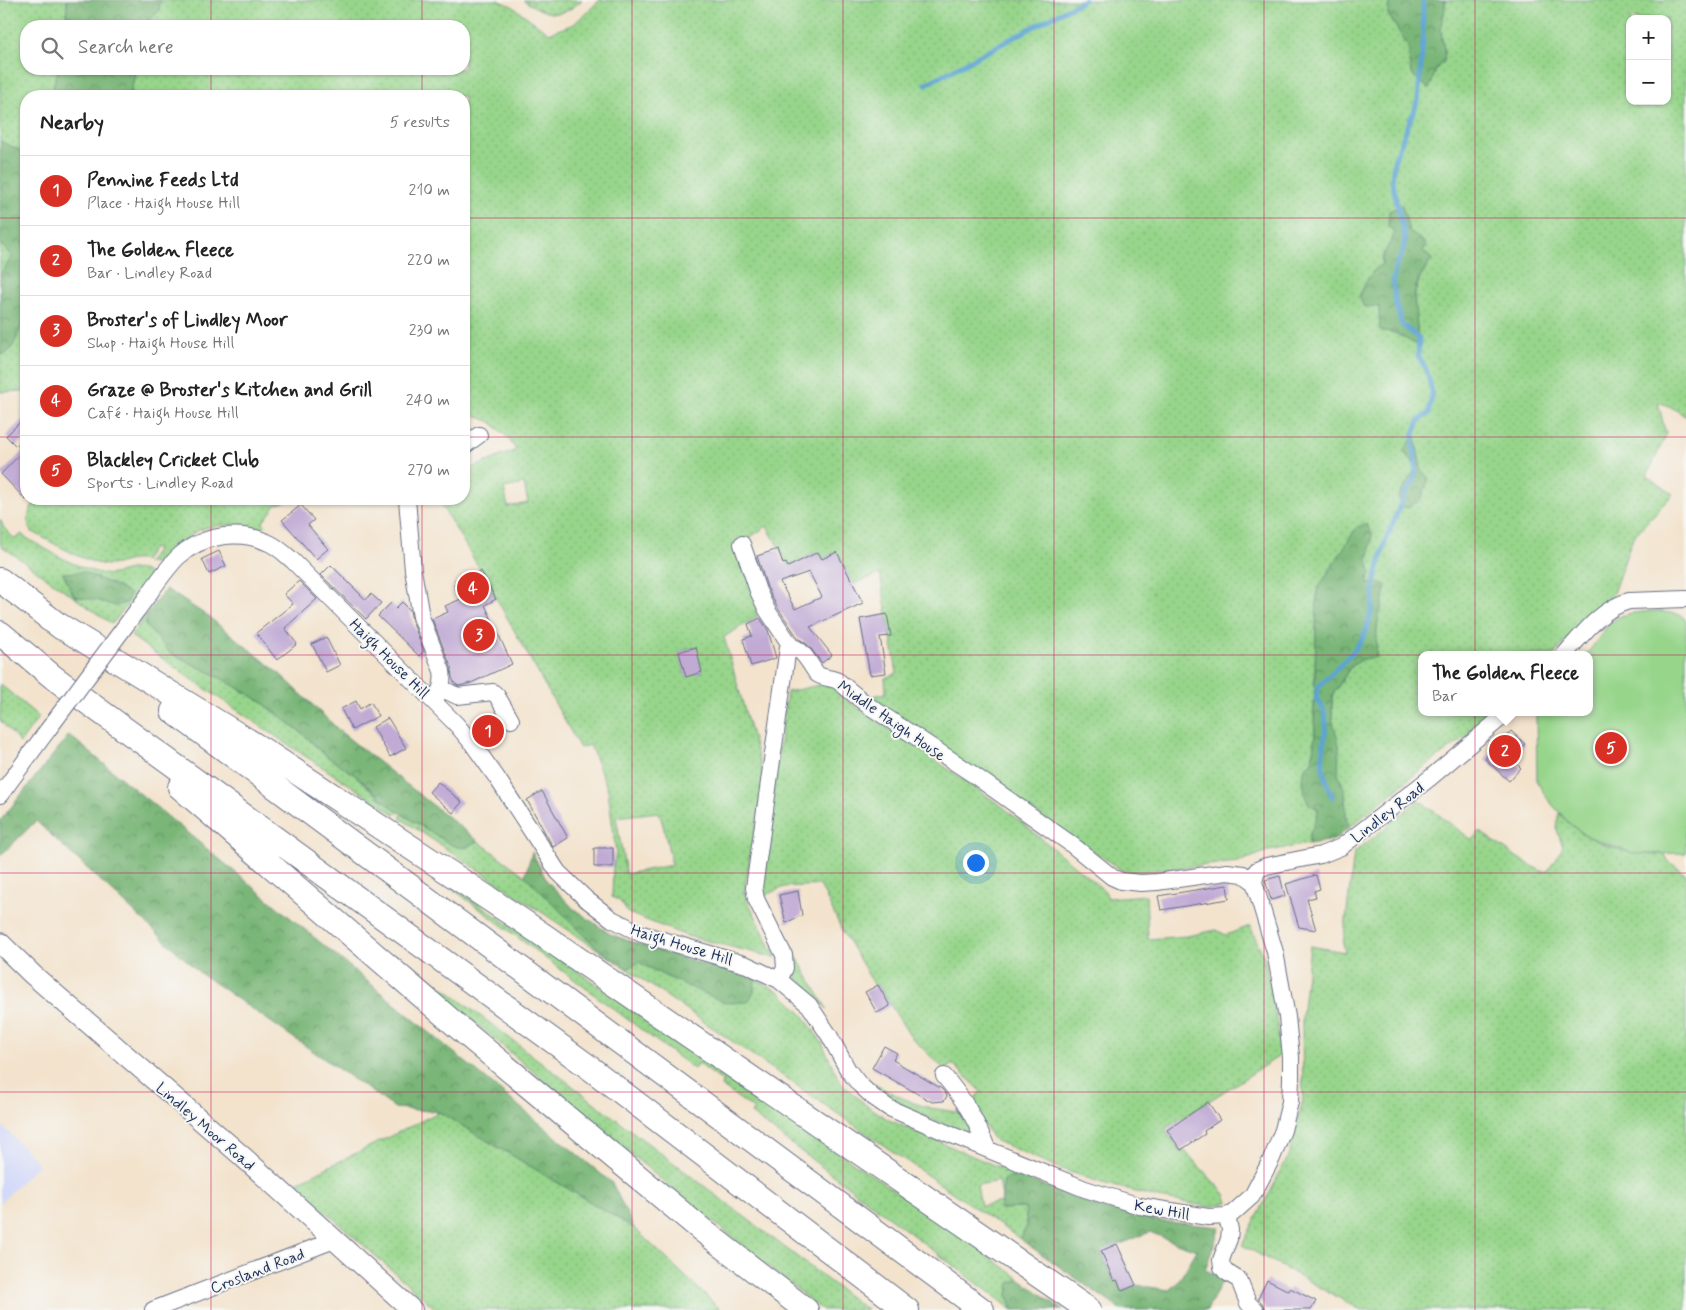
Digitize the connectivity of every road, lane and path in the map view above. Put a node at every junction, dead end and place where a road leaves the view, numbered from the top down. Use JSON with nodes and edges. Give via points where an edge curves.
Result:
{"nodes":[{"id":1,"x":479,"y":435,"type":"dead end"},
{"id":2,"x":470,"y":442,"type":"edge"},
{"id":3,"x":408,"y":505,"type":"edge"},
{"id":4,"x":742,"y":544,"type":"dead end"},
{"id":5,"x":0,"y":580,"type":"edge"},
{"id":6,"x":1686,"y":599,"type":"edge"},
{"id":7,"x":49,"y":619,"type":"junction"},
{"id":8,"x":0,"y":633,"type":"edge"},
{"id":9,"x":791,"y":646,"type":"junction"},
{"id":10,"x":1568,"y":651,"type":"edge"},
{"id":11,"x":53,"y":677,"type":"junction"},
{"id":12,"x":438,"y":695,"type":"junction"},
{"id":13,"x":1503,"y":716,"type":"edge"},
{"id":14,"x":511,"y":720,"type":"dead end"},
{"id":15,"x":0,"y":795,"type":"edge"},
{"id":16,"x":1254,"y":882,"type":"junction"},
{"id":17,"x":0,"y":943,"type":"edge"},
{"id":18,"x":779,"y":980,"type":"junction"},
{"id":19,"x":809,"y":1005,"type":"joint"},
{"id":20,"x":944,"y":1076,"type":"dead end"},
{"id":21,"x":987,"y":1148,"type":"junction"},
{"id":22,"x":1227,"y":1216,"type":"junction"},
{"id":23,"x":334,"y":1240,"type":"junction"},
{"id":24,"x":153,"y":1310,"type":"edge"},
{"id":25,"x":412,"y":1310,"type":"edge"},
{"id":26,"x":806,"y":1310,"type":"edge"},
{"id":27,"x":907,"y":1310,"type":"edge"},
{"id":28,"x":982,"y":1310,"type":"edge"},
{"id":29,"x":1089,"y":1310,"type":"edge"},
{"id":30,"x":1255,"y":1310,"type":"edge"}],
"edges":[{"from":1,"to":2,"type":"street"},
{"from":3,"to":12,"type":"street","via":[[421,616],[442,671]]},
{"from":4,"to":9,"type":"street","name":"Middle Haigh House","via":[[767,610]]},
{"from":5,"to":7,"type":"highway"},
{"from":6,"to":10,"type":"street","via":[[1622,603],[1601,616]]},
{"from":7,"to":28,"type":"highway"},
{"from":7,"to":29,"type":"highway","via":[[263,750],[505,909]]},
{"from":8,"to":11,"type":"highway"},
{"from":9,"to":16,"type":"street","name":"Middle Haigh House","via":[[798,648],[821,677],[838,681],[866,704],[1064,839],[1112,877],[1149,883],[1227,872],[1243,874]]},
{"from":9,"to":18,"type":"street","via":[[788,646],[754,888],[756,899],[786,961]]},
{"from":11,"to":26,"type":"highway","via":[[478,1044],[702,1230]]},
{"from":11,"to":27,"type":"highway","via":[[586,1065]]},
{"from":12,"to":14,"type":"street","via":[[493,692]]},
{"from":12,"to":15,"type":"street","name":"Haigh House Hill","bridge":true,"via":[[277,548],[245,536],[225,536],[188,549],[172,563]]},
{"from":12,"to":18,"type":"street","name":"Haigh House Hill","via":[[558,872],[586,899],[612,919],[637,932],[747,965]]},
{"from":13,"to":16,"type":"street","name":"Lindley Road","via":[[1341,847],[1266,866],[1257,870]]},
{"from":16,"to":22,"type":"street","via":[[1281,980],[1291,1057],[1290,1102],[1272,1158],[1252,1196]]},
{"from":17,"to":23,"type":"main road","name":"Lindley Moor Road","via":[[32,975]]},
{"from":18,"to":19,"type":"street","name":"Haigh House Hill"},
{"from":19,"to":21,"type":"street","name":"Kew Hill","via":[[848,1070],[873,1097],[889,1108]]},
{"from":20,"to":21,"type":"street","via":[[964,1099]]},
{"from":21,"to":22,"type":"street","name":"Kew Hill","via":[[1129,1204],[1208,1217]]},
{"from":22,"to":30,"type":"street","via":[[1230,1230],[1222,1267],[1238,1280]]},
{"from":23,"to":24,"type":"street","name":"Crosland Road"},
{"from":23,"to":25,"type":"main road","name":"Lindley Moor Road"}]}
